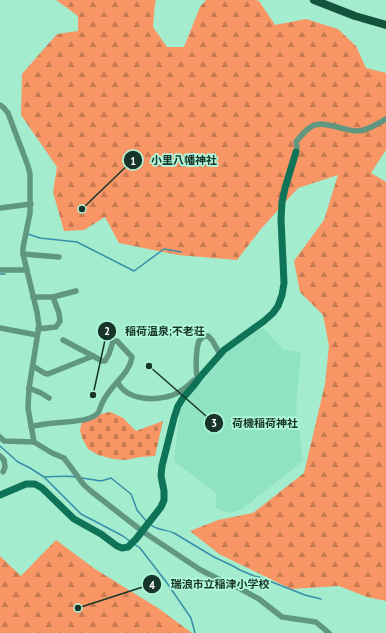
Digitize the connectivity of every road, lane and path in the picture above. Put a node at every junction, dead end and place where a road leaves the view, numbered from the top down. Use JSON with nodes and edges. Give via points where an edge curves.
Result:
{"nodes":[{"id":1,"x":314,"y":0,"type":"edge"},
{"id":2,"x":386,"y":25,"type":"edge"},
{"id":3,"x":0,"y":106,"type":"edge"},
{"id":4,"x":386,"y":120,"type":"edge"},
{"id":5,"x":296,"y":152,"type":"joint"},
{"id":6,"x":30,"y":204,"type":"junction"},
{"id":7,"x":0,"y":208,"type":"edge"},
{"id":8,"x":23,"y":254,"type":"junction"},
{"id":9,"x":59,"y":257,"type":"dead end"},
{"id":10,"x":0,"y":270,"type":"edge"},
{"id":11,"x":27,"y":270,"type":"junction"},
{"id":12,"x":76,"y":291,"type":"dead end"},
{"id":13,"x":33,"y":297,"type":"junction"},
{"id":14,"x":53,"y":297,"type":"junction"},
{"id":15,"x":0,"y":328,"type":"edge"},
{"id":16,"x":38,"y":332,"type":"junction"},
{"id":17,"x":63,"y":340,"type":"dead end"},
{"id":18,"x":220,"y":354,"type":"junction"},
{"id":19,"x":92,"y":356,"type":"junction"},
{"id":20,"x":33,"y":366,"type":"junction"},
{"id":21,"x":198,"y":381,"type":"junction"},
{"id":22,"x":118,"y":383,"type":"junction"},
{"id":23,"x":29,"y":388,"type":"junction"},
{"id":24,"x":50,"y":398,"type":"dead end"},
{"id":25,"x":31,"y":427,"type":"junction"},
{"id":26,"x":1,"y":441,"type":"edge"},
{"id":27,"x":34,"y":442,"type":"junction"},
{"id":28,"x":0,"y":456,"type":"edge"},
{"id":29,"x":3,"y":472,"type":"dead end"},
{"id":30,"x":0,"y":495,"type":"edge"},
{"id":31,"x":142,"y":531,"type":"junction"},
{"id":32,"x":329,"y":633,"type":"edge"}],
"edges":[{"from":1,"to":2,"type":"main road"},
{"from":3,"to":6,"type":"street","via":[[8,113],[28,166]]},
{"from":4,"to":5,"type":"street","via":[[355,131],[326,124],[313,125],[296,142]]},
{"from":5,"to":18,"type":"street","via":[[282,202],[284,283],[278,306],[264,321]]},
{"from":6,"to":7,"type":"street"},
{"from":6,"to":8,"type":"street"},
{"from":8,"to":9,"type":"street"},
{"from":8,"to":11,"type":"street"},
{"from":10,"to":11,"type":"street"},
{"from":11,"to":13,"type":"street"},
{"from":12,"to":14,"type":"street"},
{"from":13,"to":14,"type":"street"},
{"from":13,"to":16,"type":"street"},
{"from":14,"to":16,"type":"street","via":[[60,321],[56,326]]},
{"from":15,"to":16,"type":"street"},
{"from":16,"to":20,"type":"street"},
{"from":17,"to":19,"type":"street"},
{"from":18,"to":21,"type":"street"},
{"from":18,"to":21,"type":"street","via":[[208,336],[200,340],[197,355]]},
{"from":19,"to":20,"type":"street","via":[[48,374]]},
{"from":19,"to":22,"type":"street","via":[[105,361],[113,341],[117,341],[132,357]]},
{"from":20,"to":23,"type":"street"},
{"from":21,"to":22,"type":"street","via":[[194,380],[173,395],[159,398],[137,396],[124,391]]},
{"from":21,"to":31,"type":"street","via":[[178,406],[162,466],[164,500],[161,508]]},
{"from":22,"to":25,"type":"street","via":[[101,405],[97,415]]},
{"from":23,"to":24,"type":"street"},
{"from":23,"to":25,"type":"street","via":[[28,408]]},
{"from":25,"to":27,"type":"street"},
{"from":26,"to":27,"type":"street"},
{"from":27,"to":31,"type":"street","via":[[64,458],[92,492]]},
{"from":28,"to":29,"type":"street","via":[[4,460]]},
{"from":30,"to":31,"type":"street","via":[[26,484],[35,484],[74,519],[122,548],[128,547]]},
{"from":31,"to":32,"type":"street","via":[[199,569],[259,599],[282,617],[316,622]]}]}
